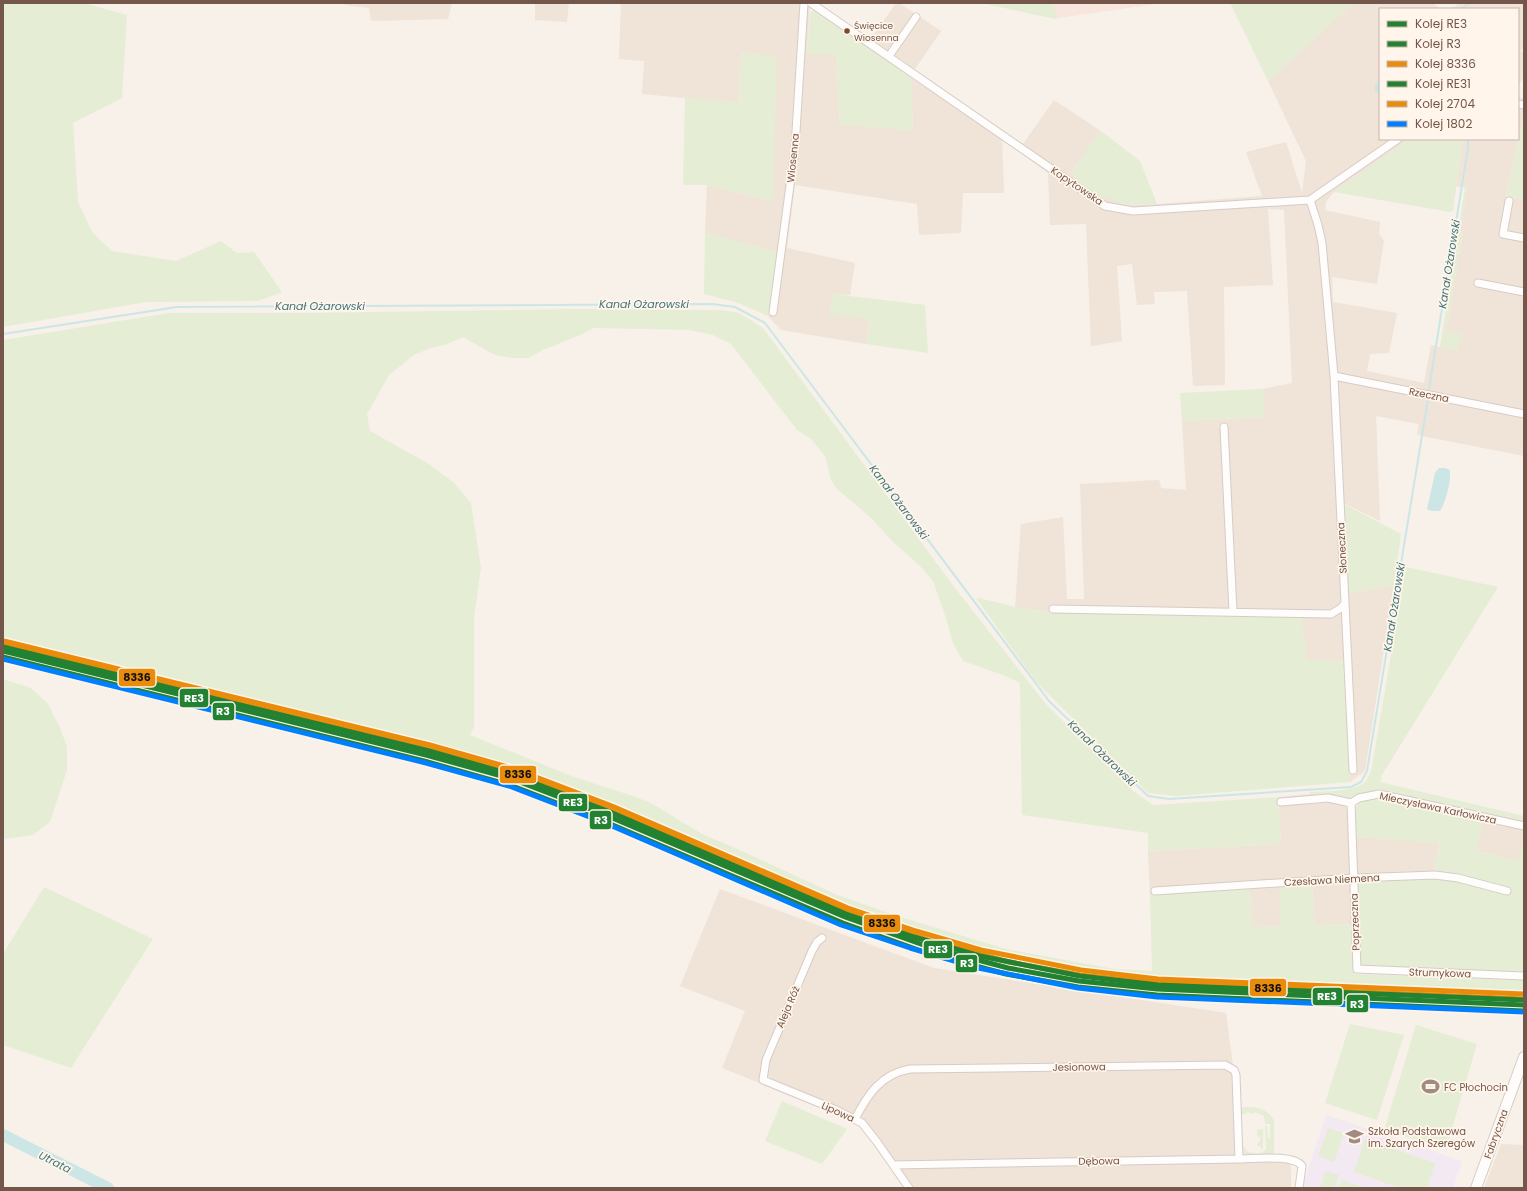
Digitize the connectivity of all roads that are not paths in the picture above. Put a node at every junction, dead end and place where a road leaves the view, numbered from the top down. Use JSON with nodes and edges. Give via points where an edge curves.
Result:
{"nodes":[{"id":1,"x":804,"y":3,"type":"edge"},
{"id":2,"x":811,"y":3,"type":"edge"},
{"id":3,"x":916,"y":17,"type":"dead end"},
{"id":4,"x":889,"y":56,"type":"junction"},
{"id":5,"x":1397,"y":140,"type":"edge"},
{"id":6,"x":1310,"y":200,"type":"junction"},
{"id":7,"x":1509,"y":201,"type":"dead end"},
{"id":8,"x":1524,"y":238,"type":"edge"},
{"id":9,"x":1478,"y":283,"type":"dead end"},
{"id":10,"x":1524,"y":292,"type":"edge"},
{"id":11,"x":773,"y":312,"type":"dead end"},
{"id":12,"x":1334,"y":376,"type":"junction"},
{"id":13,"x":1524,"y":414,"type":"edge"},
{"id":14,"x":1224,"y":427,"type":"dead end"},
{"id":15,"x":1344,"y":603,"type":"junction"},
{"id":16,"x":1054,"y":609,"type":"dead end"},
{"id":17,"x":1233,"y":612,"type":"junction"},
{"id":18,"x":1353,"y":770,"type":"dead end"},
{"id":19,"x":1281,"y":802,"type":"dead end"},
{"id":20,"x":1351,"y":803,"type":"junction"},
{"id":21,"x":1524,"y":826,"type":"edge"},
{"id":22,"x":1354,"y":878,"type":"junction"},
{"id":23,"x":1155,"y":891,"type":"dead end"},
{"id":24,"x":1507,"y":891,"type":"dead end"},
{"id":25,"x":822,"y":938,"type":"dead end"},
{"id":26,"x":1357,"y":969,"type":"joint"},
{"id":27,"x":1524,"y":976,"type":"edge"},
{"id":28,"x":1523,"y":1062,"type":"edge"},
{"id":29,"x":762,"y":1080,"type":"joint"},
{"id":30,"x":855,"y":1119,"type":"junction"},
{"id":31,"x":1238,"y":1158,"type":"junction"},
{"id":32,"x":894,"y":1165,"type":"junction"},
{"id":33,"x":909,"y":1188,"type":"edge"},
{"id":34,"x":1299,"y":1188,"type":"edge"},
{"id":35,"x":1476,"y":1188,"type":"edge"}],
"edges":[{"from":1,"to":11,"type":"street","name":"Wiosenna","via":[[794,148]]},
{"from":2,"to":4,"type":"street","name":"Kopytowska"},
{"from":3,"to":4,"type":"street"},
{"from":4,"to":6,"type":"street","name":"Kopytowska","via":[[1105,206],[1133,211]]},
{"from":5,"to":6,"type":"street"},
{"from":6,"to":12,"type":"street","name":"Słoneczna","via":[[1322,243]]},
{"from":7,"to":8,"type":"street","via":[[1503,234]]},
{"from":9,"to":10,"type":"street"},
{"from":12,"to":13,"type":"street","name":"Rzeczna"},
{"from":12,"to":15,"type":"street","name":"Słoneczna"},
{"from":14,"to":17,"type":"street"},
{"from":15,"to":17,"type":"street","via":[[1331,614]]},
{"from":15,"to":18,"type":"street","name":"Słoneczna"},
{"from":16,"to":17,"type":"street"},
{"from":19,"to":20,"type":"street","via":[[1328,798]]},
{"from":20,"to":21,"type":"street","name":"Mieczysława Karłowicza","via":[[1359,798],[1378,794]]},
{"from":20,"to":22,"type":"street","name":"Poprzeczna"},
{"from":22,"to":23,"type":"street","name":"Czesława Niemena"},
{"from":22,"to":24,"type":"street","name":"Czesława Niemena","via":[[1435,875],[1458,878]]},
{"from":22,"to":26,"type":"street","name":"Poprzeczna"},
{"from":25,"to":29,"type":"street","name":"Aleja Róż","via":[[812,951],[769,1052]]},
{"from":26,"to":27,"type":"street","name":"Strumykowa"},
{"from":28,"to":35,"type":"main road","name":"Fabryczna"},
{"from":29,"to":30,"type":"street","name":"Lipowa"},
{"from":30,"to":31,"type":"street","name":"Jesionowa","via":[[863,1104],[882,1081],[910,1069],[1225,1065],[1236,1074]]},
{"from":30,"to":32,"type":"street","name":"Lipowa","via":[[862,1123]]},
{"from":31,"to":32,"type":"street","name":"Dębowa"},
{"from":31,"to":34,"type":"street","name":"Dębowa","via":[[1296,1161],[1302,1166]]},
{"from":32,"to":33,"type":"street","name":"Lipowa"}]}
